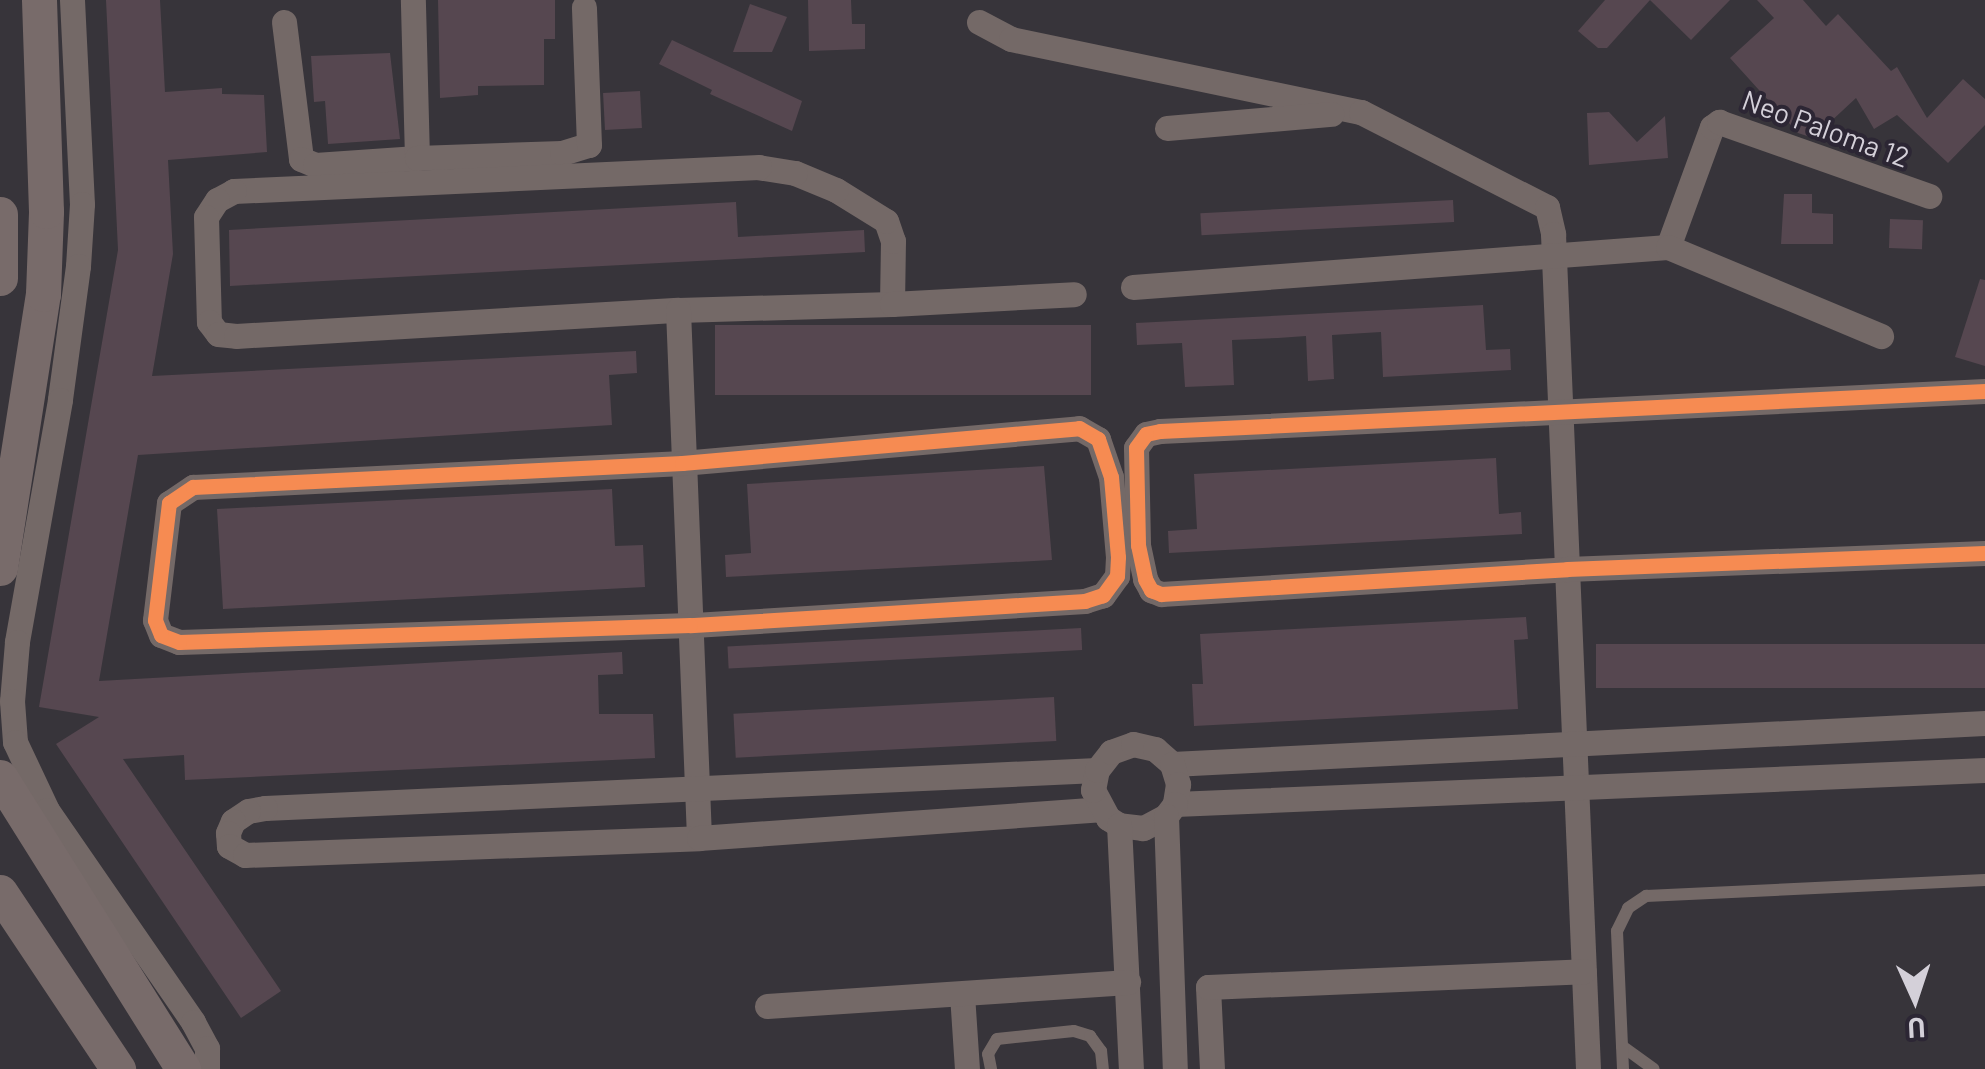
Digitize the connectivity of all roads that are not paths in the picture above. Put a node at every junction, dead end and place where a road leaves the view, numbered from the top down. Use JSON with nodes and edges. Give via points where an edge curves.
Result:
{"nodes":[{"id":1,"x":72,"y":0,"type":"edge"},
{"id":2,"x":413,"y":0,"type":"edge"},
{"id":3,"x":584,"y":7,"type":"dead end"},
{"id":4,"x":51,"y":22,"type":"edge"},
{"id":5,"x":284,"y":22,"type":"dead end"},
{"id":6,"x":979,"y":22,"type":"dead end"},
{"id":7,"x":1361,"y":112,"type":"junction"},
{"id":8,"x":1166,"y":128,"type":"dead end"},
{"id":9,"x":417,"y":158,"type":"junction"},
{"id":10,"x":1929,"y":196,"type":"dead end"},
{"id":11,"x":46,"y":204,"type":"junction"},
{"id":12,"x":82,"y":204,"type":"junction"},
{"id":13,"x":1668,"y":247,"type":"junction"},
{"id":14,"x":1554,"y":254,"type":"junction"},
{"id":15,"x":1134,"y":287,"type":"dead end"},
{"id":16,"x":1074,"y":294,"type":"dead end"},
{"id":17,"x":892,"y":304,"type":"junction"},
{"id":18,"x":678,"y":310,"type":"junction"},
{"id":19,"x":1880,"y":336,"type":"dead end"},
{"id":20,"x":49,"y":369,"type":"junction"},
{"id":21,"x":1985,"y":391,"type":"edge"},
{"id":22,"x":1560,"y":410,"type":"junction"},
{"id":23,"x":682,"y":463,"type":"junction"},
{"id":24,"x":14,"y":547,"type":"edge"},
{"id":25,"x":1985,"y":553,"type":"edge"},
{"id":26,"x":1567,"y":569,"type":"junction"},
{"id":27,"x":690,"y":625,"type":"junction"},
{"id":28,"x":6,"y":701,"type":"edge"},
{"id":29,"x":1985,"y":722,"type":"edge"},
{"id":30,"x":1574,"y":742,"type":"junction"},
{"id":31,"x":1172,"y":764,"type":"junction"},
{"id":32,"x":1096,"y":770,"type":"junction"},
{"id":33,"x":1985,"y":770,"type":"edge"},
{"id":34,"x":0,"y":777,"type":"edge"},
{"id":35,"x":1579,"y":787,"type":"junction"},
{"id":36,"x":696,"y":789,"type":"junction"},
{"id":37,"x":1170,"y":810,"type":"junction"},
{"id":38,"x":36,"y":815,"type":"junction"},
{"id":39,"x":1109,"y":817,"type":"junction"},
{"id":40,"x":700,"y":838,"type":"junction"},
{"id":41,"x":1985,"y":880,"type":"edge"},
{"id":42,"x":0,"y":892,"type":"edge"},
{"id":43,"x":122,"y":945,"type":"junction"},
{"id":44,"x":1584,"y":971,"type":"junction"},
{"id":45,"x":1128,"y":982,"type":"junction"},
{"id":46,"x":962,"y":994,"type":"junction"},
{"id":47,"x":767,"y":1006,"type":"dead end"},
{"id":48,"x":1622,"y":1046,"type":"junction"},
{"id":49,"x":118,"y":1069,"type":"edge"},
{"id":50,"x":184,"y":1069,"type":"edge"},
{"id":51,"x":208,"y":1069,"type":"edge"},
{"id":52,"x":967,"y":1069,"type":"edge"},
{"id":53,"x":991,"y":1069,"type":"edge"},
{"id":54,"x":1103,"y":1069,"type":"edge"},
{"id":55,"x":1131,"y":1069,"type":"edge"},
{"id":56,"x":1175,"y":1069,"type":"edge"},
{"id":57,"x":1212,"y":1069,"type":"edge"},
{"id":58,"x":1588,"y":1069,"type":"edge"},
{"id":59,"x":1623,"y":1069,"type":"edge"},
{"id":60,"x":1654,"y":1069,"type":"edge"}],
"edges":[{"from":1,"to":4,"type":"street"},
{"from":2,"to":9,"type":"street"},
{"from":3,"to":9,"type":"street","via":[[589,145],[562,153]]},
{"from":4,"to":11,"type":"main road"},
{"from":4,"to":12,"type":"street"},
{"from":5,"to":9,"type":"street","via":[[301,159],[315,165]]},
{"from":6,"to":7,"type":"street","via":[[1011,39]]},
{"from":7,"to":8,"type":"street"},
{"from":7,"to":14,"type":"street","via":[[1544,202]]},
{"from":10,"to":13,"type":"street","name":"Neo Paloma 12","via":[[1719,122]]},
{"from":11,"to":12,"type":"street"},
{"from":11,"to":20,"type":"main road"},
{"from":12,"to":20,"type":"street"},
{"from":13,"to":14,"type":"street"},
{"from":13,"to":19,"type":"street"},
{"from":14,"to":15,"type":"street"},
{"from":14,"to":22,"type":"street"},
{"from":16,"to":17,"type":"street"},
{"from":17,"to":18,"type":"street"},
{"from":17,"to":18,"type":"street","via":[[893,241],[886,222],[836,190],[759,167],[234,191],[216,200],[206,216],[209,322],[218,334]]},
{"from":18,"to":23,"type":"street"},
{"from":20,"to":24,"type":"main road"},
{"from":21,"to":22,"type":"street"},
{"from":22,"to":26,"type":"street"},
{"from":22,"to":26,"type":"street","via":[[1146,434],[1136,448],[1138,545],[1146,579],[1160,594]]},
{"from":23,"to":27,"type":"street"},
{"from":23,"to":27,"type":"street","via":[[1080,428],[1098,439],[1111,477],[1118,557],[1117,576],[1103,595],[1085,601]]},
{"from":23,"to":27,"type":"street","via":[[193,487],[169,503],[155,620],[162,635],[179,642]]},
{"from":24,"to":28,"type":"street"},
{"from":25,"to":26,"type":"street"},
{"from":26,"to":30,"type":"street"},
{"from":27,"to":36,"type":"street"},
{"from":28,"to":38,"type":"street"},
{"from":29,"to":30,"type":"street"},
{"from":30,"to":31,"type":"street"},
{"from":30,"to":35,"type":"street"},
{"from":31,"to":32,"type":"street","via":[[1155,749],[1132,744],[1111,752]]},
{"from":31,"to":37,"type":"street","via":[[1178,784]]},
{"from":32,"to":36,"type":"street"},
{"from":32,"to":39,"type":"street","via":[[1094,790]]},
{"from":33,"to":35,"type":"street"},
{"from":34,"to":38,"type":"main road"},
{"from":35,"to":37,"type":"street"},
{"from":35,"to":44,"type":"street"},
{"from":36,"to":40,"type":"street"},
{"from":36,"to":40,"type":"street","via":[[264,808],[233,821],[229,846],[245,855]]},
{"from":37,"to":39,"type":"street","via":[[1143,828]]},
{"from":37,"to":56,"type":"street"},
{"from":38,"to":43,"type":"main road"},
{"from":39,"to":40,"type":"street"},
{"from":39,"to":45,"type":"street"},
{"from":41,"to":48,"type":"lane","via":[[1646,896],[1628,908],[1617,931]]},
{"from":42,"to":49,"type":"main road"},
{"from":43,"to":50,"type":"main road"},
{"from":43,"to":51,"type":"street","via":[[200,1035]]},
{"from":44,"to":57,"type":"street","via":[[1208,987]]},
{"from":44,"to":58,"type":"street"},
{"from":45,"to":46,"type":"street"},
{"from":45,"to":55,"type":"street"},
{"from":46,"to":47,"type":"street"},
{"from":46,"to":52,"type":"street"},
{"from":48,"to":59,"type":"lane"},
{"from":48,"to":60,"type":"lane"},
{"from":53,"to":54,"type":"lane","via":[[988,1054],[997,1039],[1074,1031],[1090,1036]]}]}
